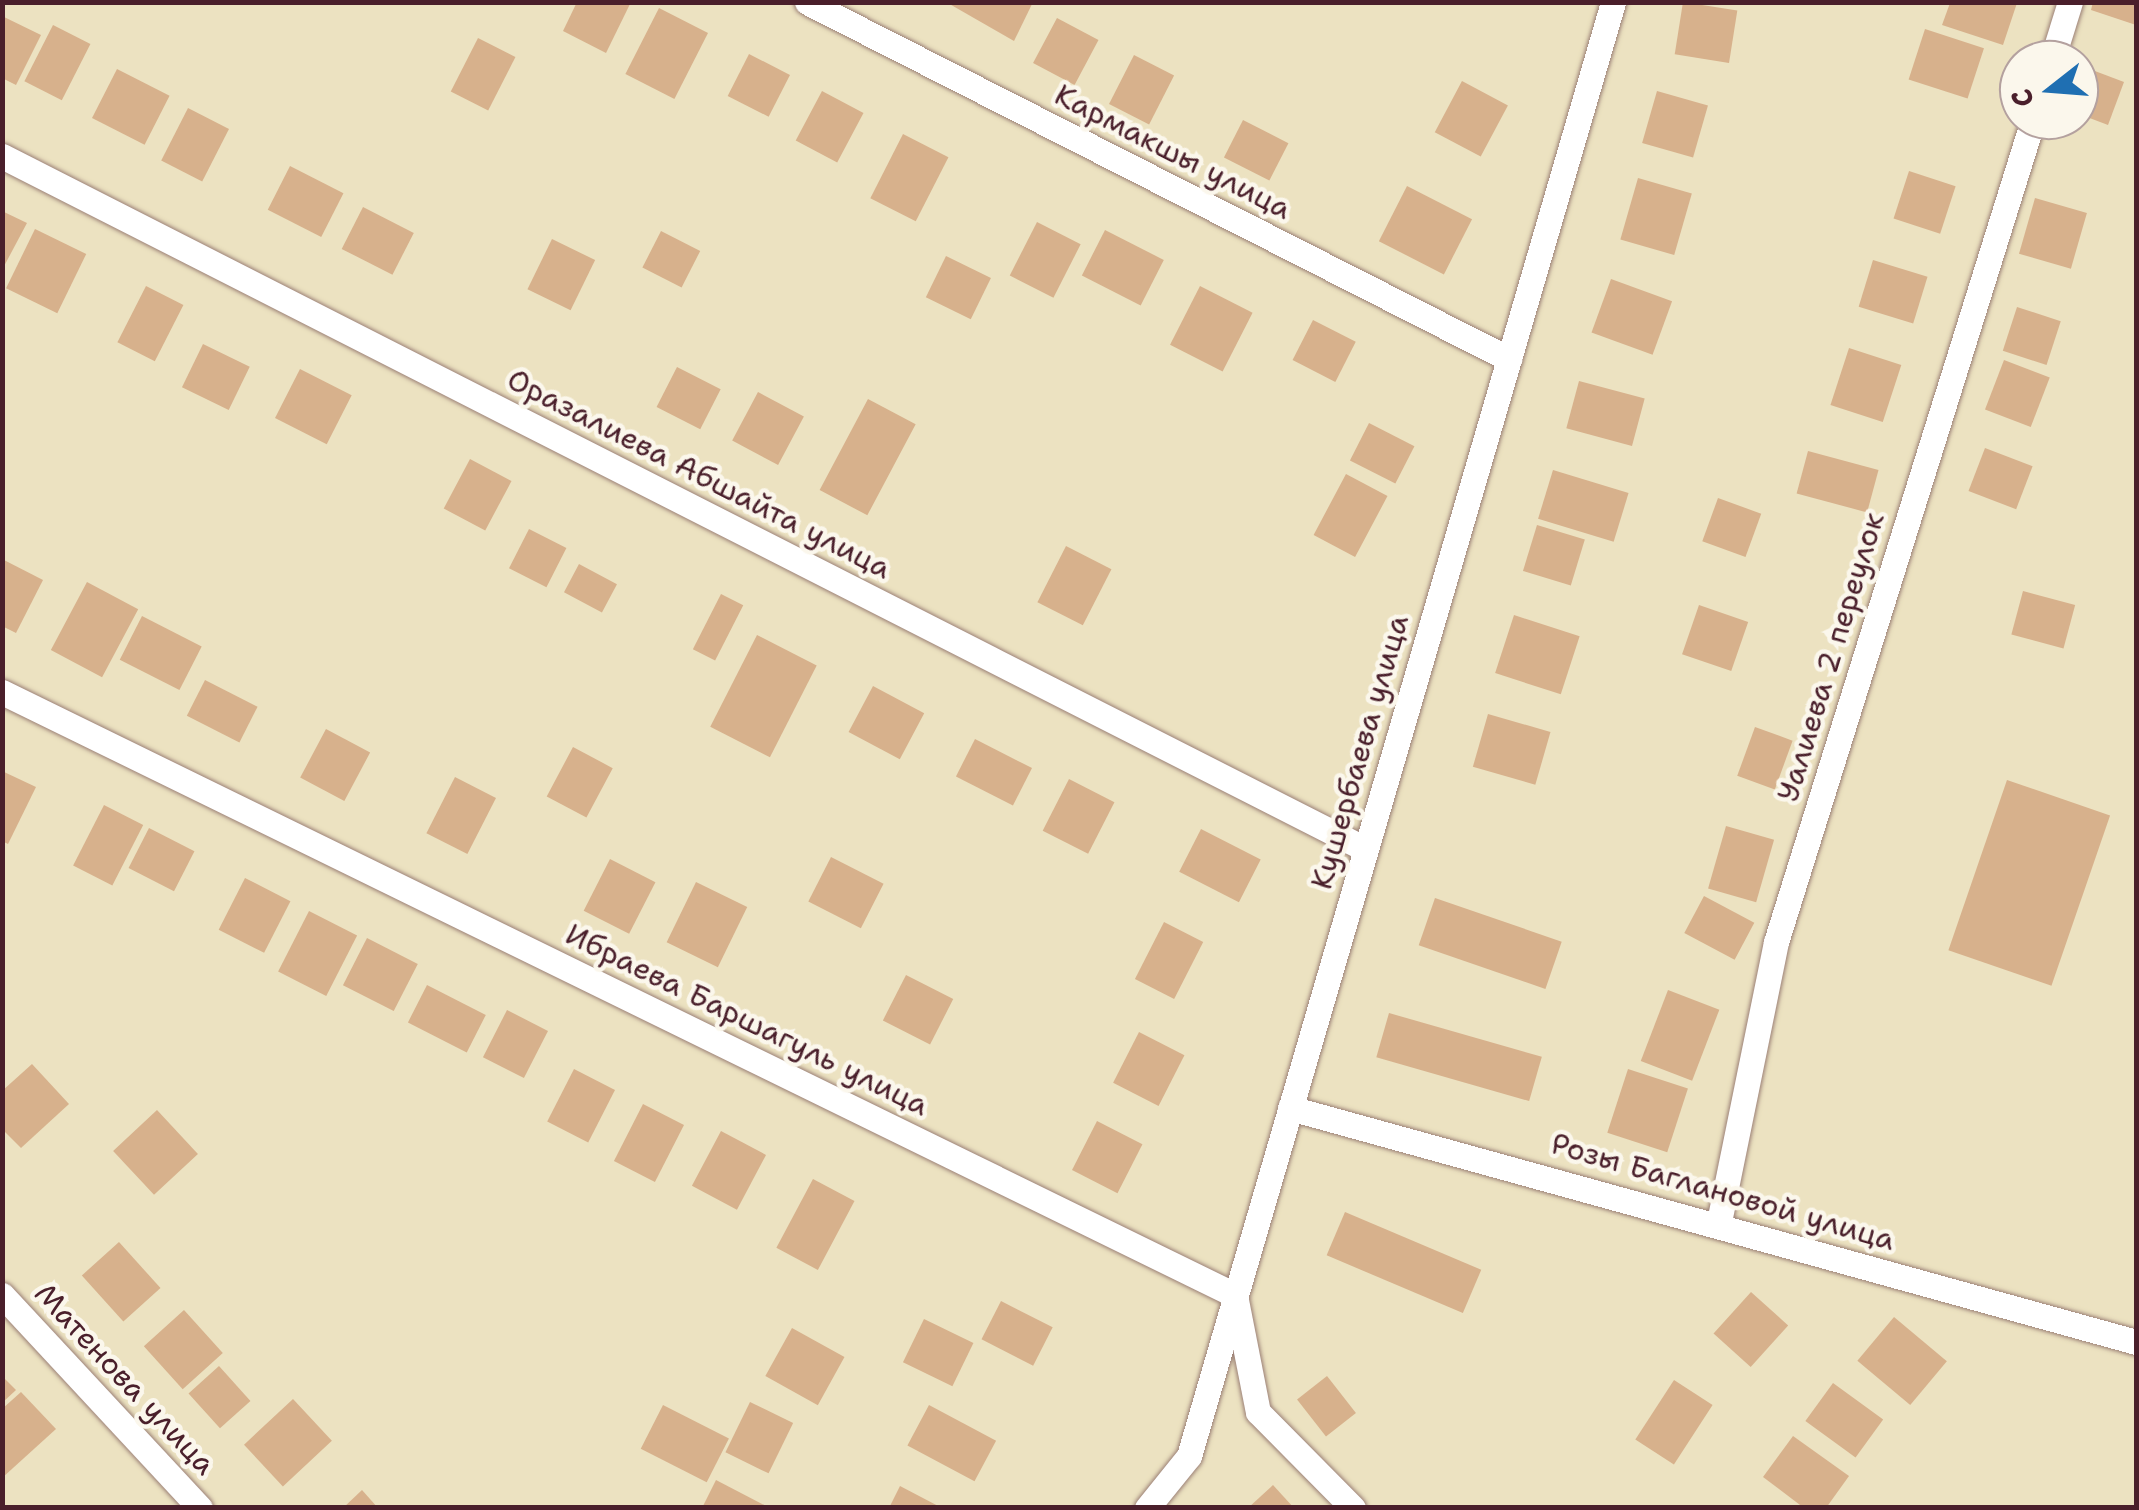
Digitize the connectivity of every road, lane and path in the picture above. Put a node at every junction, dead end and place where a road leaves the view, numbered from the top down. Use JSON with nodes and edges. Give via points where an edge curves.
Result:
{"nodes":[{"id":1,"x":808,"y":2,"type":"edge"},
{"id":2,"x":1613,"y":2,"type":"edge"},
{"id":3,"x":2070,"y":2,"type":"edge"},
{"id":4,"x":2058,"y":40,"type":"edge"},
{"id":5,"x":2027,"y":140,"type":"edge"},
{"id":6,"x":2,"y":156,"type":"edge"},
{"id":7,"x":1509,"y":359,"type":"junction"},
{"id":8,"x":2,"y":692,"type":"edge"},
{"id":9,"x":1366,"y":849,"type":"junction"},
{"id":10,"x":1290,"y":1108,"type":"junction"},
{"id":11,"x":1720,"y":1222,"type":"junction"},
{"id":12,"x":2,"y":1295,"type":"edge"},
{"id":13,"x":1236,"y":1295,"type":"junction"},
{"id":14,"x":2136,"y":1342,"type":"edge"},
{"id":15,"x":200,"y":1508,"type":"edge"},
{"id":16,"x":1147,"y":1508,"type":"edge"},
{"id":17,"x":1354,"y":1508,"type":"edge"}],
"edges":[{"from":1,"to":7,"type":"street","name":"Кармакшы улица"},
{"from":2,"to":7,"type":"street","name":"Кушербаева улица"},
{"from":3,"to":4,"type":"street"},
{"from":5,"to":11,"type":"street","name":"Уалиева 2 переулок","via":[[1776,942]]},
{"from":6,"to":9,"type":"street","name":"Оразалиева Абшайта улица"},
{"from":7,"to":9,"type":"street","name":"Кушербаева улица"},
{"from":8,"to":13,"type":"street","name":"Ибраева Баршагуль улица"},
{"from":9,"to":10,"type":"street","name":"Кушербаева улица"},
{"from":10,"to":11,"type":"street","name":"Розы Баглановой улица"},
{"from":10,"to":13,"type":"street","name":"Кушербаева улица"},
{"from":11,"to":14,"type":"street","name":"Розы Баглановой улица"},
{"from":12,"to":15,"type":"street","name":"Матенова улица"},
{"from":13,"to":16,"type":"street","name":"Кушербаева улица","via":[[1189,1456]]},
{"from":13,"to":17,"type":"street","via":[[1258,1412]]}]}
